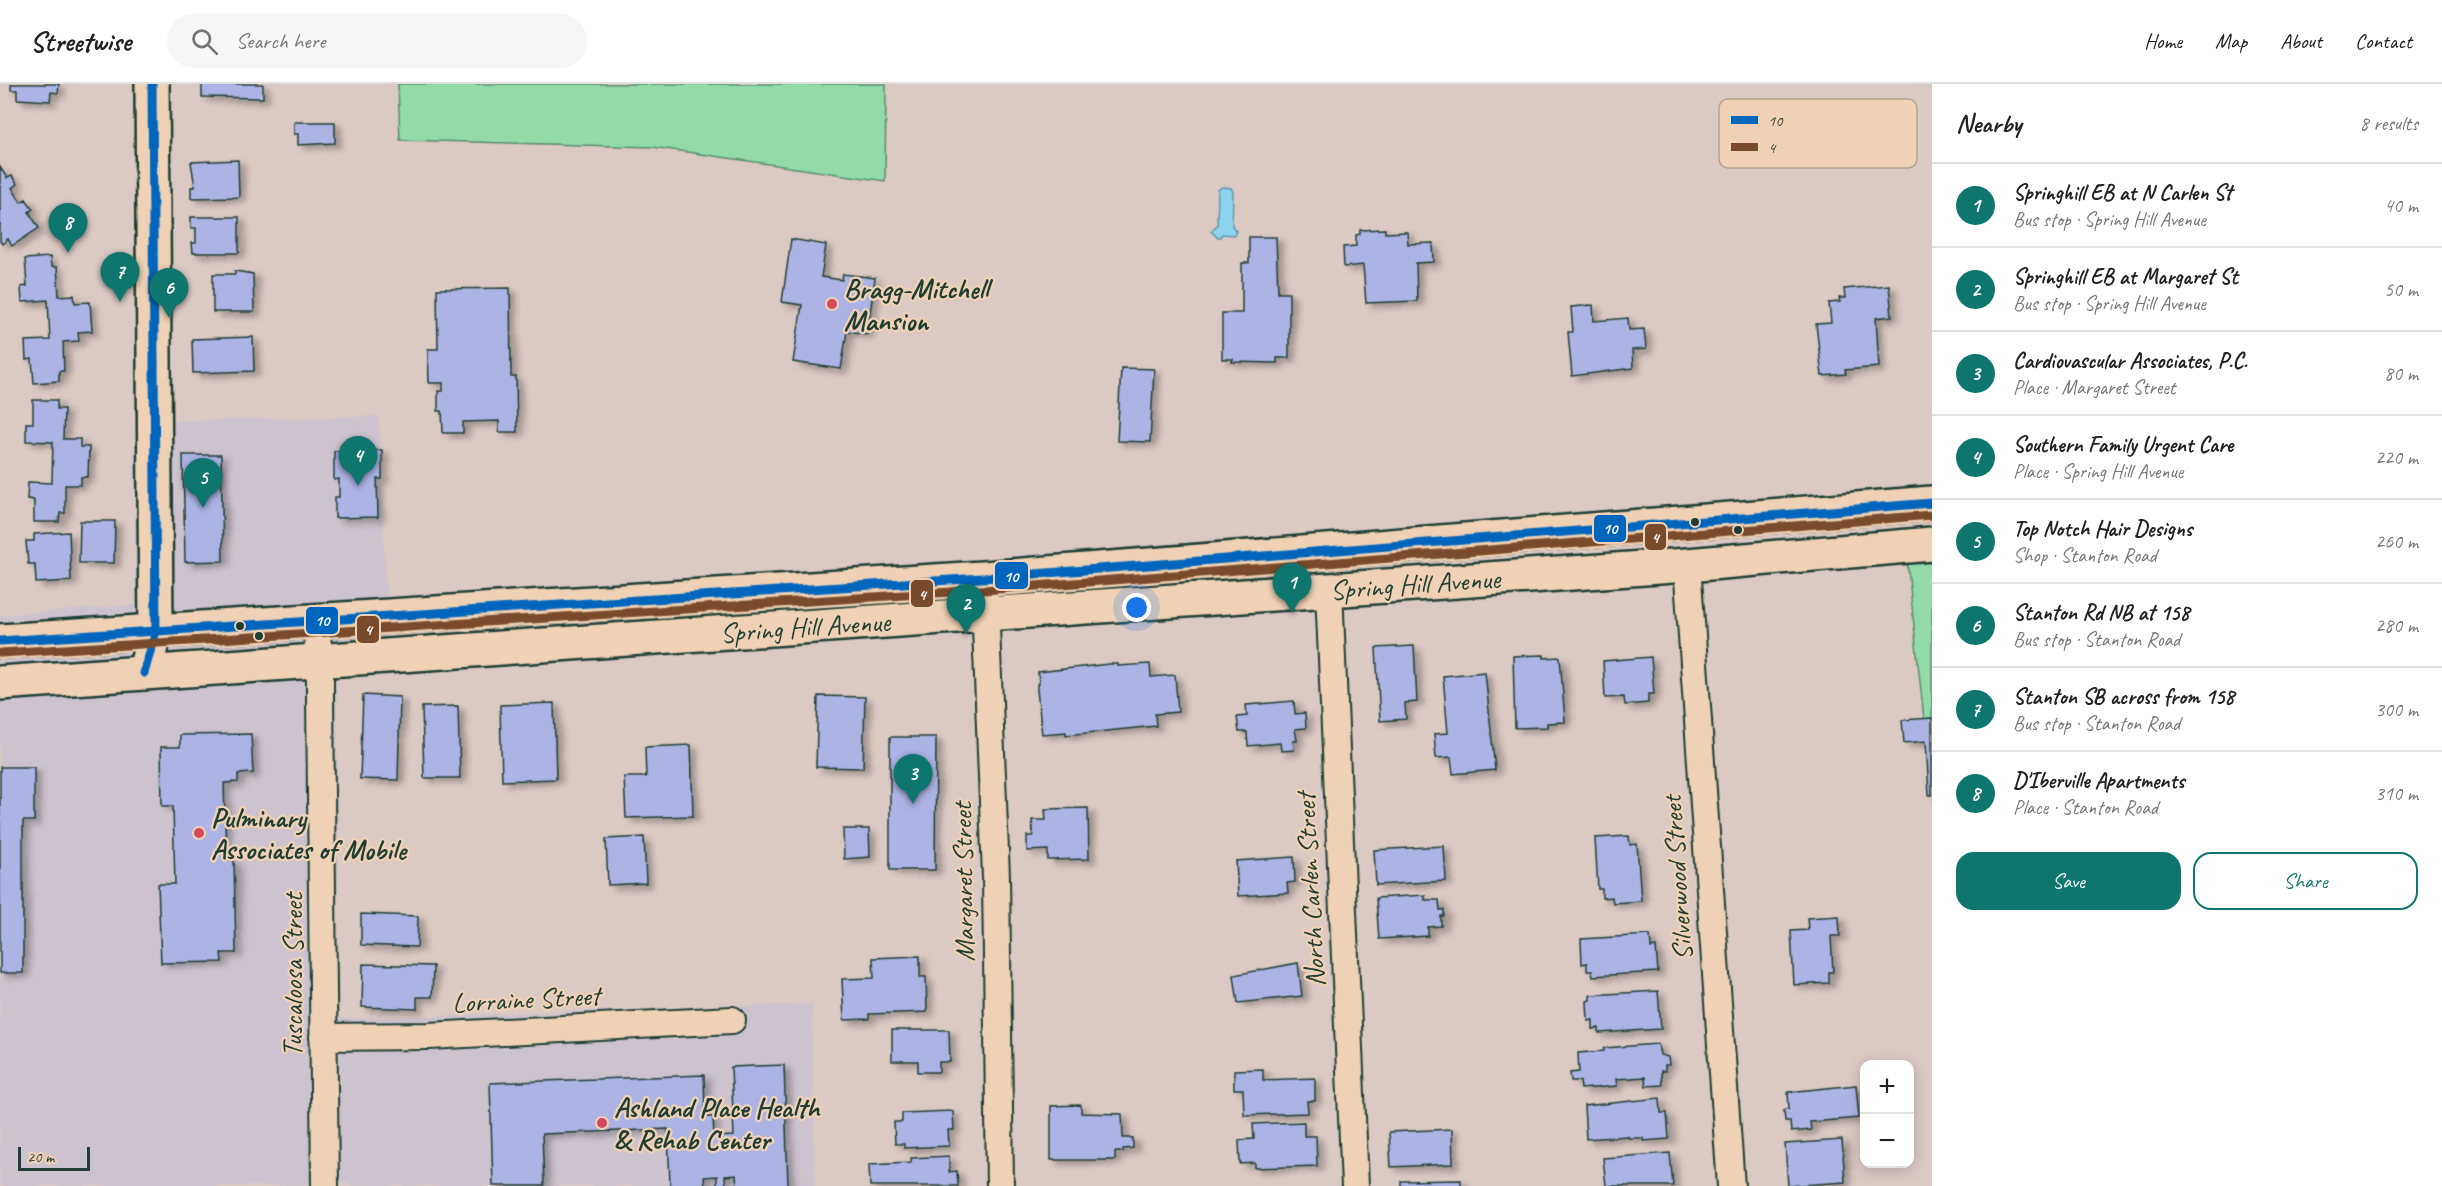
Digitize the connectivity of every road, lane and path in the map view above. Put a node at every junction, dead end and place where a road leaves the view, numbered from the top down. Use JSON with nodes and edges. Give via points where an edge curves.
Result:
{"nodes":[{"id":1,"x":152,"y":84,"type":"edge"},
{"id":2,"x":1932,"y":503,"type":"edge"},
{"id":3,"x":1932,"y":544,"type":"edge"},
{"id":4,"x":1687,"y":565,"type":"junction"},
{"id":5,"x":984,"y":578,"type":"junction"},
{"id":6,"x":1329,"y":590,"type":"junction"},
{"id":7,"x":985,"y":614,"type":"junction"},
{"id":8,"x":315,"y":620,"type":"junction"},
{"id":9,"x":156,"y":630,"type":"junction"},
{"id":10,"x":0,"y":641,"type":"edge"},
{"id":11,"x":320,"y":661,"type":"junction"},
{"id":12,"x":144,"y":673,"type":"junction"},
{"id":13,"x":0,"y":683,"type":"edge"},
{"id":14,"x":732,"y":1020,"type":"dead end"},
{"id":15,"x":323,"y":1037,"type":"junction"},
{"id":16,"x":325,"y":1186,"type":"edge"},
{"id":17,"x":1000,"y":1186,"type":"edge"},
{"id":18,"x":1355,"y":1186,"type":"edge"},
{"id":19,"x":1731,"y":1186,"type":"edge"}],
"edges":[{"from":1,"to":9,"type":"main road"},
{"from":2,"to":5,"type":"main road","name":"Spring Hill Avenue"},
{"from":3,"to":4,"type":"main road","name":"Spring Hill Avenue"},
{"from":4,"to":6,"type":"main road","name":"Spring Hill Avenue"},
{"from":4,"to":19,"type":"street","name":"Silverwood Street"},
{"from":5,"to":7,"type":"street","name":"Margaret Street"},
{"from":5,"to":8,"type":"main road","name":"Spring Hill Avenue"},
{"from":6,"to":7,"type":"main road","name":"Spring Hill Avenue"},
{"from":6,"to":18,"type":"street","name":"North Carlen Street"},
{"from":7,"to":11,"type":"main road","name":"Spring Hill Avenue"},
{"from":7,"to":17,"type":"street","name":"Margaret Street","via":[[996,877]]},
{"from":8,"to":9,"type":"main road","name":"Spring Hill Avenue"},
{"from":8,"to":11,"type":"street","name":"Tuscaloosa Street"},
{"from":9,"to":10,"type":"main road","name":"Spring Hill Avenue"},
{"from":9,"to":12,"type":"main road"},
{"from":11,"to":12,"type":"main road","name":"Spring Hill Avenue"},
{"from":11,"to":15,"type":"street","name":"Tuscaloosa Street"},
{"from":12,"to":13,"type":"main road","name":"Spring Hill Avenue"},
{"from":14,"to":15,"type":"street","name":"Lorraine Street","via":[[429,1036]]},
{"from":15,"to":16,"type":"street","name":"Tuscaloosa Street"}]}
